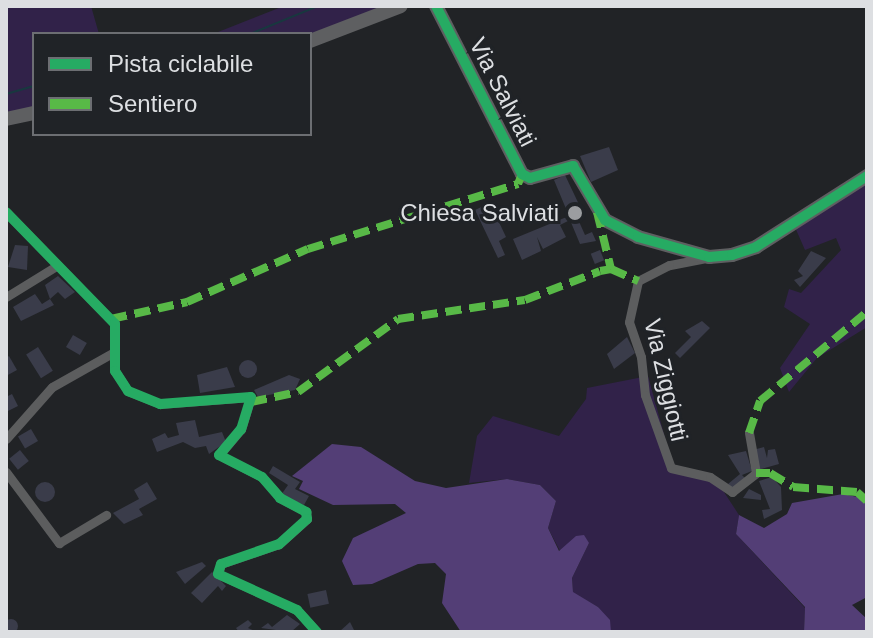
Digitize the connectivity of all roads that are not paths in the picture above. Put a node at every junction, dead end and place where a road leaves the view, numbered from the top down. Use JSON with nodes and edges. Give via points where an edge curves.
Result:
{"nodes":[{"id":1,"x":401,"y":6,"type":"edge"},
{"id":2,"x":436,"y":6,"type":"edge"},
{"id":3,"x":312,"y":40,"type":"edge"},
{"id":4,"x":32,"y":113,"type":"edge"},
{"id":5,"x":6,"y":119,"type":"edge"},
{"id":6,"x":867,"y":176,"type":"edge"},
{"id":7,"x":6,"y":212,"type":"edge"},
{"id":8,"x":709,"y":257,"type":"junction"},
{"id":9,"x":58,"y":265,"type":"junction"},
{"id":10,"x":6,"y":297,"type":"edge"},
{"id":11,"x":114,"y":352,"type":"junction"},
{"id":12,"x":749,"y":433,"type":"dead end"},
{"id":13,"x":6,"y":439,"type":"edge"},
{"id":14,"x":6,"y":472,"type":"edge"},
{"id":15,"x":106,"y":515,"type":"dead end"},
{"id":16,"x":317,"y":632,"type":"edge"}],
"edges":[{"from":1,"to":3,"type":"street"},
{"from":2,"to":8,"type":"street","name":"Via Salviati","via":[[522,174],[530,178],[573,166],[597,210],[615,226]]},
{"from":4,"to":5,"type":"street"},
{"from":6,"to":8,"type":"street","via":[[756,247]]},
{"from":7,"to":9,"type":"street"},
{"from":8,"to":12,"type":"street","name":"Via Ziggiotti","via":[[669,265],[638,281],[629,322],[641,357],[645,395],[671,468],[710,477],[732,492],[743,489],[756,473]]},
{"from":9,"to":10,"type":"street"},
{"from":9,"to":11,"type":"street","via":[[115,324]]},
{"from":11,"to":13,"type":"street","via":[[46,392]]},
{"from":11,"to":16,"type":"street","via":[[121,384],[144,400],[181,404],[247,395],[251,402],[241,429],[219,455],[262,477],[280,498],[306,512],[307,519],[279,544],[221,564],[218,574],[297,610]]},
{"from":14,"to":15,"type":"street","via":[[59,543]]}]}
